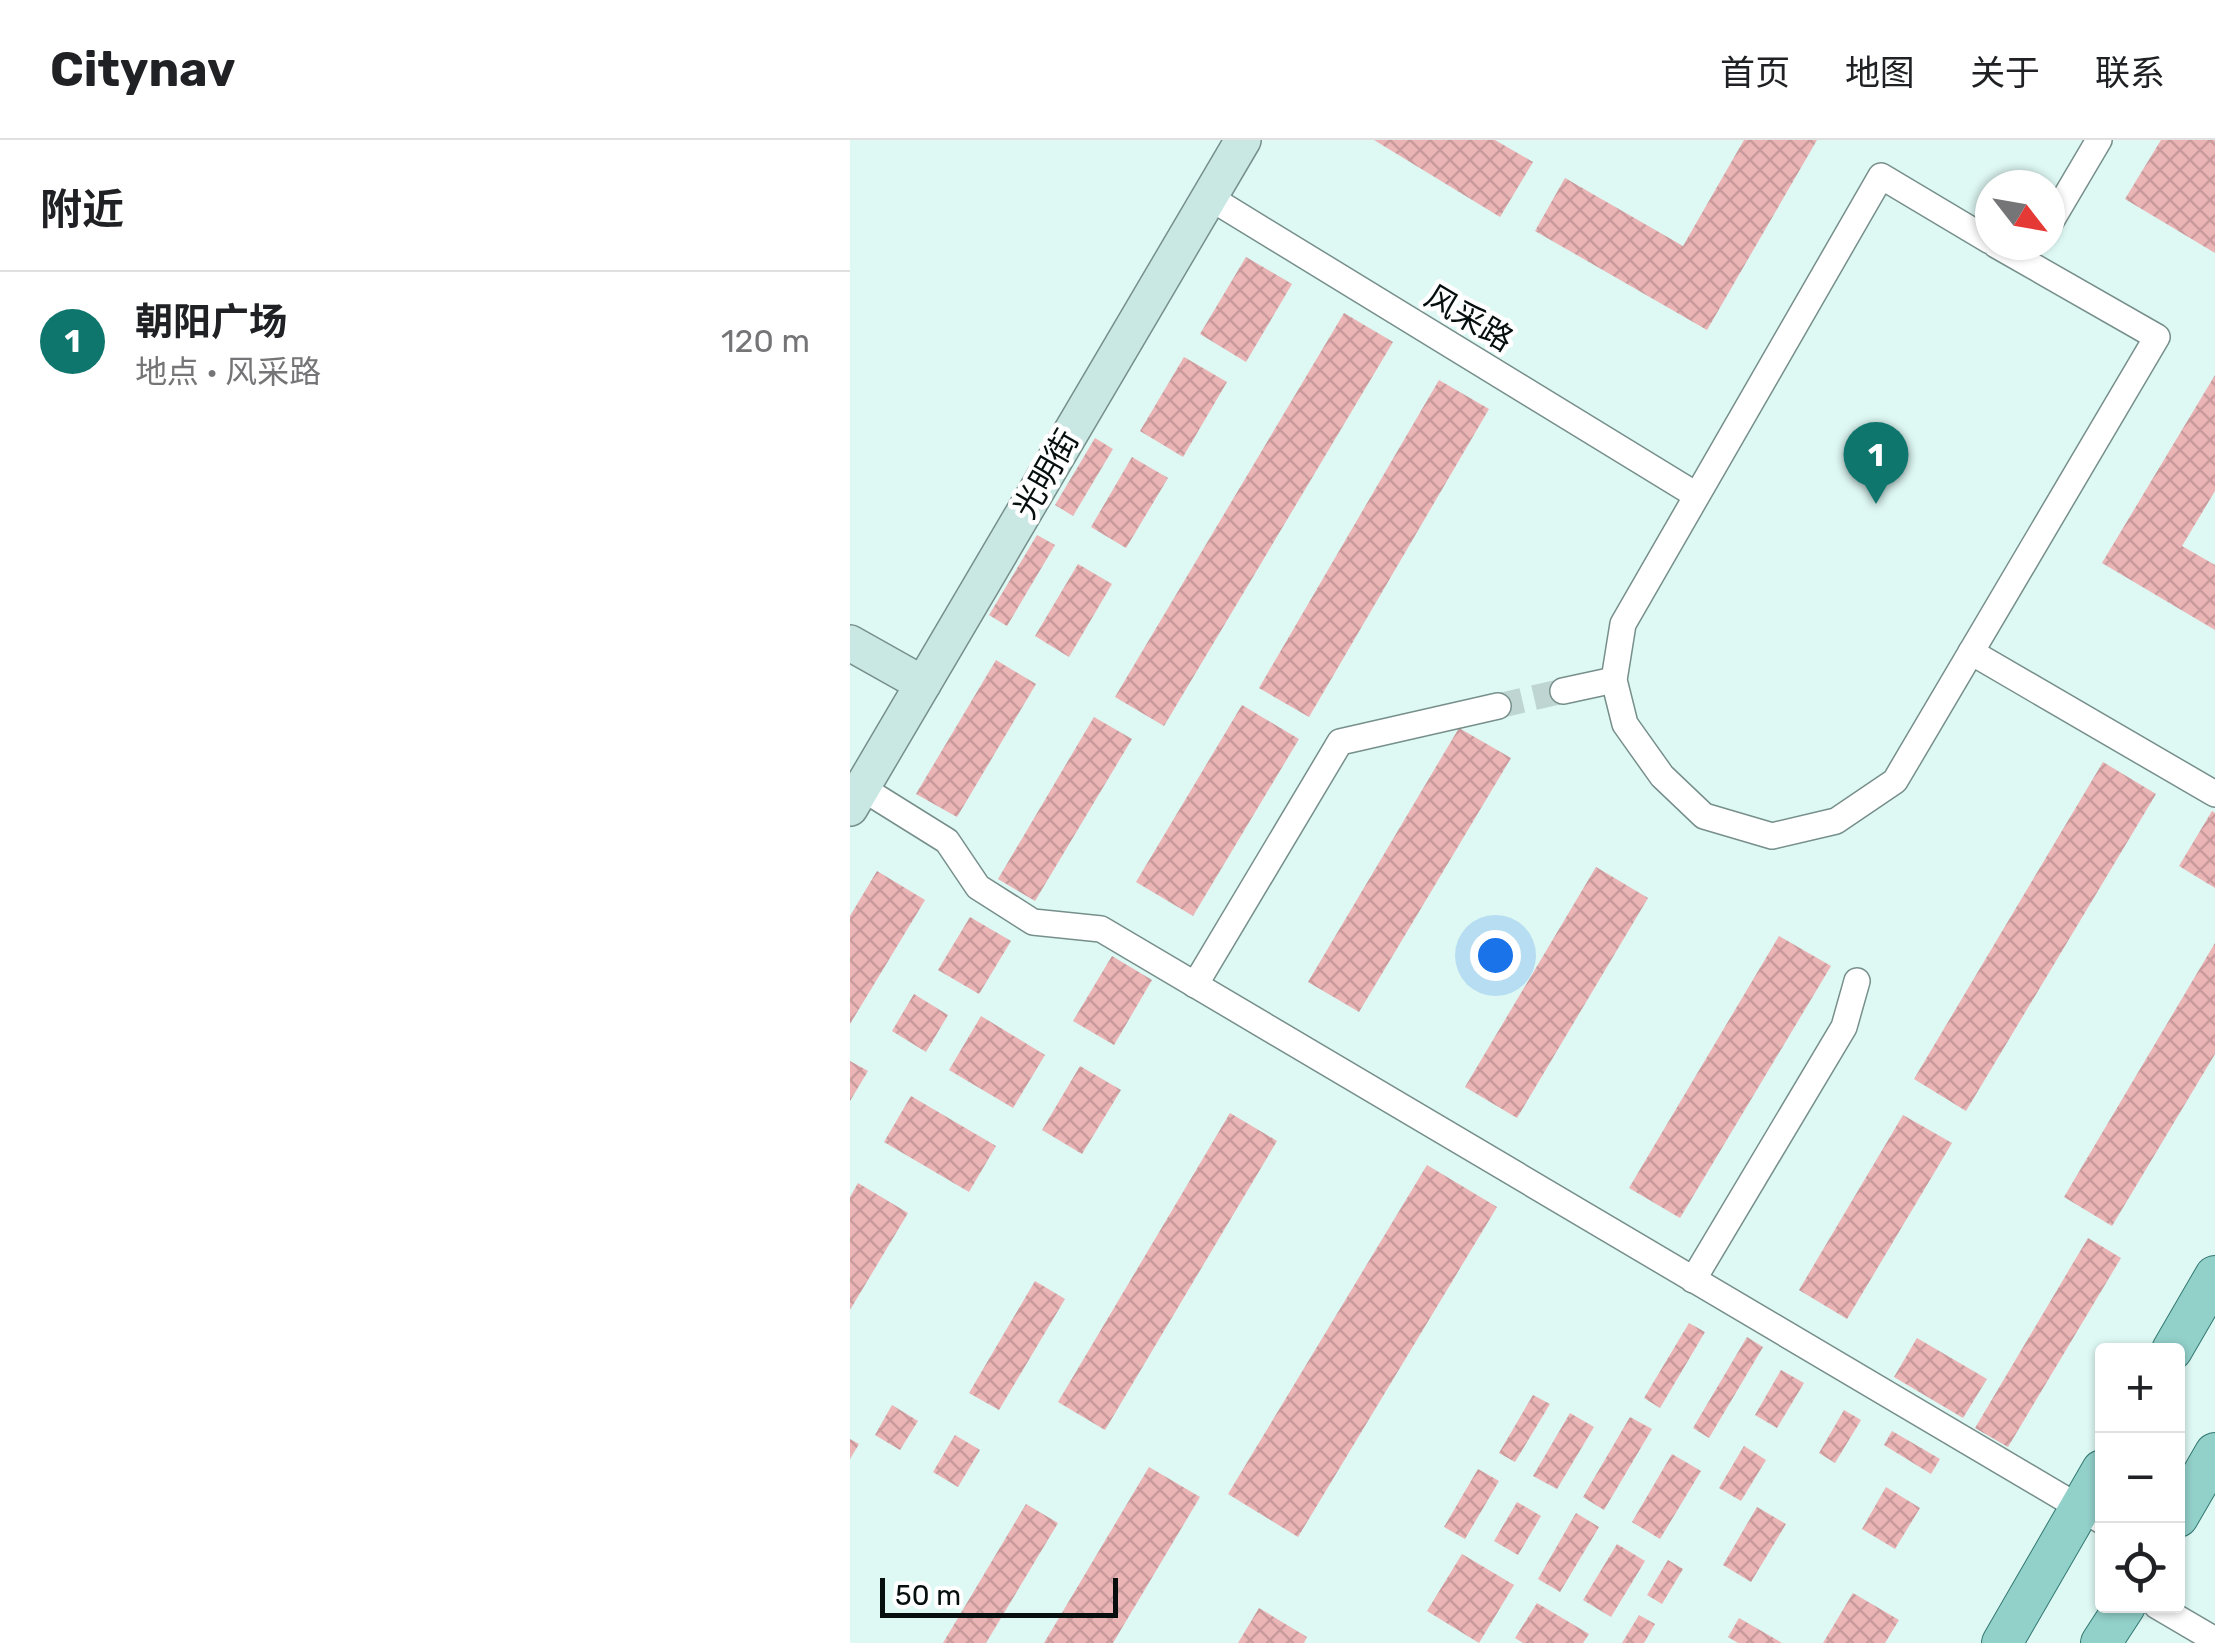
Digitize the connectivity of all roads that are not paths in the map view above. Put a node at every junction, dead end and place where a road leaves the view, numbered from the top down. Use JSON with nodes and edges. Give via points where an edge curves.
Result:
{"nodes":[{"id":1,"x":1243,"y":140,"type":"edge"},
{"id":2,"x":2099,"y":140,"type":"edge"},
{"id":3,"x":1209,"y":197,"type":"junction"},
{"id":4,"x":2065,"y":198,"type":"edge"},
{"id":5,"x":1975,"y":232,"type":"edge"},
{"id":6,"x":2041,"y":260,"type":"edge"},
{"id":7,"x":1696,"y":495,"type":"junction"},
{"id":8,"x":850,"y":643,"type":"edge"},
{"id":9,"x":1971,"y":652,"type":"junction"},
{"id":10,"x":1614,"y":680,"type":"junction"},
{"id":11,"x":923,"y":684,"type":"junction"},
{"id":12,"x":1563,"y":691,"type":"tunnel mouth"},
{"id":13,"x":1498,"y":706,"type":"tunnel mouth"},
{"id":14,"x":2215,"y":794,"type":"edge"},
{"id":15,"x":856,"y":798,"type":"edge"},
{"id":16,"x":1857,"y":981,"type":"dead end"},
{"id":17,"x":1195,"y":985,"type":"junction"},
{"id":18,"x":2215,"y":1276,"type":"edge"},
{"id":19,"x":1693,"y":1280,"type":"junction"},
{"id":20,"x":2176,"y":1343,"type":"edge"},
{"id":21,"x":2215,"y":1453,"type":"edge"},
{"id":22,"x":2185,"y":1505,"type":"edge"},
{"id":23,"x":2091,"y":1515,"type":"edge"},
{"id":24,"x":2121,"y":1613,"type":"edge"},
{"id":25,"x":2169,"y":1613,"type":"edge"},
{"id":26,"x":2215,"y":1640,"type":"edge"},
{"id":27,"x":2002,"y":1643,"type":"edge"},
{"id":28,"x":2102,"y":1643,"type":"edge"}],
"edges":[{"from":1,"to":3,"type":"main road","name":"光明街"},
{"from":2,"to":4,"type":"street"},
{"from":3,"to":7,"type":"street","name":"风采路"},
{"from":3,"to":11,"type":"main road","name":"光明街"},
{"from":5,"to":7,"type":"street","via":[[1880,176]]},
{"from":6,"to":9,"type":"street","via":[[2157,337]]},
{"from":7,"to":10,"type":"street","via":[[1623,624]]},
{"from":8,"to":11,"type":"main road"},
{"from":9,"to":10,"type":"street","via":[[1895,781],[1836,820],[1772,836],[1704,816],[1662,776],[1625,724]]},
{"from":9,"to":14,"type":"street"},
{"from":10,"to":12,"type":"street"},
{"from":11,"to":15,"type":"main road","name":"光明街"},
{"from":13,"to":17,"type":"street","via":[[1340,742]]},
{"from":15,"to":17,"type":"street","via":[[947,842],[978,886],[1033,922],[1101,929]]},
{"from":16,"to":19,"type":"street","via":[[1844,1027]]},
{"from":17,"to":19,"type":"street"},
{"from":18,"to":20,"type":"main road"},
{"from":19,"to":23,"type":"street"},
{"from":21,"to":22,"type":"main road"},
{"from":23,"to":27,"type":"main road"},
{"from":24,"to":28,"type":"main road"},
{"from":25,"to":26,"type":"street"}]}
